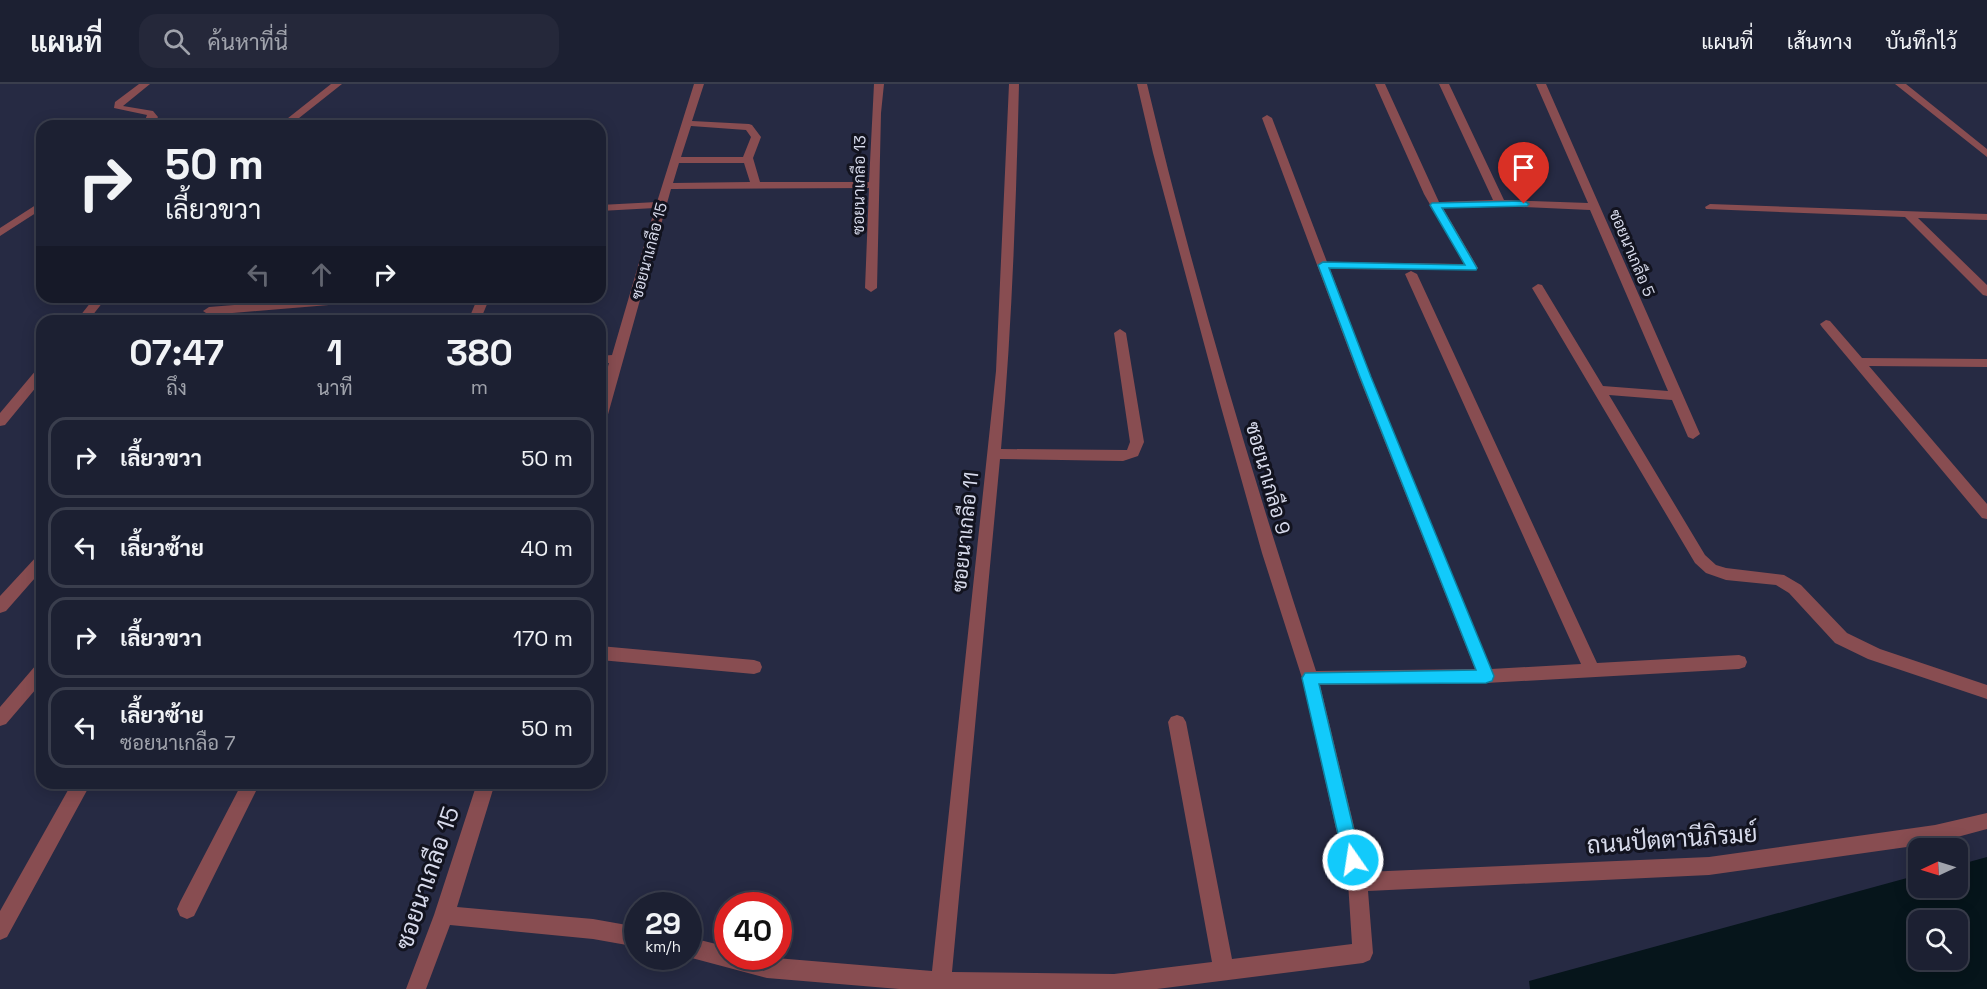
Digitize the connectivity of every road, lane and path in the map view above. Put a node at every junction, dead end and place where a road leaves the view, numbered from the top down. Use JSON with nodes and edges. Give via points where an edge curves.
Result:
{"nodes":[{"id":1,"x":145,"y":84,"type":"edge"},
{"id":2,"x":337,"y":84,"type":"edge"},
{"id":3,"x":699,"y":84,"type":"edge"},
{"id":4,"x":879,"y":84,"type":"edge"},
{"id":5,"x":1014,"y":84,"type":"edge"},
{"id":6,"x":1142,"y":84,"type":"edge"},
{"id":7,"x":1380,"y":84,"type":"edge"},
{"id":8,"x":1444,"y":84,"type":"edge"},
{"id":9,"x":1541,"y":84,"type":"edge"},
{"id":10,"x":1900,"y":84,"type":"edge"},
{"id":11,"x":1267,"y":118,"type":"dead end"},
{"id":12,"x":151,"y":120,"type":"edge"},
{"id":13,"x":290,"y":120,"type":"edge"},
{"id":14,"x":686,"y":123,"type":"junction"},
{"id":15,"x":1987,"y":153,"type":"edge"},
{"id":16,"x":675,"y":160,"type":"junction"},
{"id":17,"x":748,"y":160,"type":"junction"},
{"id":18,"x":756,"y":185,"type":"junction"},
{"id":19,"x":874,"y":185,"type":"junction"},
{"id":20,"x":667,"y":186,"type":"junction"},
{"id":21,"x":1500,"y":203,"type":"junction"},
{"id":22,"x":662,"y":205,"type":"junction"},
{"id":23,"x":1435,"y":205,"type":"junction"},
{"id":24,"x":606,"y":207,"type":"edge"},
{"id":25,"x":1595,"y":207,"type":"junction"},
{"id":26,"x":1710,"y":207,"type":"dead end"},
{"id":27,"x":36,"y":208,"type":"edge"},
{"id":28,"x":1909,"y":215,"type":"junction"},
{"id":29,"x":1987,"y":217,"type":"edge"},
{"id":30,"x":0,"y":233,"type":"edge"},
{"id":31,"x":1323,"y":265,"type":"junction"},
{"id":32,"x":1411,"y":274,"type":"dead end"},
{"id":33,"x":871,"y":288,"type":"dead end"},
{"id":34,"x":1538,"y":288,"type":"dead end"},
{"id":35,"x":1987,"y":292,"type":"edge"},
{"id":36,"x":96,"y":303,"type":"edge"},
{"id":37,"x":306,"y":303,"type":"edge"},
{"id":38,"x":209,"y":311,"type":"dead end"},
{"id":39,"x":87,"y":315,"type":"edge"},
{"id":40,"x":1826,"y":324,"type":"dead end"},
{"id":41,"x":1120,"y":333,"type":"dead end"},
{"id":42,"x":618,"y":359,"type":"junction"},
{"id":43,"x":606,"y":360,"type":"edge"},
{"id":44,"x":1858,"y":362,"type":"junction"},
{"id":45,"x":1987,"y":363,"type":"edge"},
{"id":46,"x":36,"y":379,"type":"edge"},
{"id":47,"x":1599,"y":390,"type":"junction"},
{"id":48,"x":1677,"y":396,"type":"junction"},
{"id":49,"x":606,"y":398,"type":"edge"},
{"id":50,"x":0,"y":422,"type":"edge"},
{"id":51,"x":1693,"y":434,"type":"dead end"},
{"id":52,"x":994,"y":454,"type":"junction"},
{"id":53,"x":1987,"y":514,"type":"edge"},
{"id":54,"x":36,"y":567,"type":"edge"},
{"id":55,"x":0,"y":606,"type":"edge"},
{"id":56,"x":606,"y":654,"type":"edge"},
{"id":57,"x":1739,"y":662,"type":"dead end"},
{"id":58,"x":754,"y":667,"type":"dead end"},
{"id":59,"x":1592,"y":670,"type":"junction"},
{"id":60,"x":36,"y":675,"type":"edge"},
{"id":61,"x":1486,"y":676,"type":"junction"},
{"id":62,"x":1310,"y":678,"type":"junction"},
{"id":63,"x":1987,"y":692,"type":"edge"},
{"id":64,"x":8,"y":700,"type":"edge"},
{"id":65,"x":0,"y":718,"type":"edge"},
{"id":66,"x":1177,"y":722,"type":"dead end"},
{"id":67,"x":79,"y":789,"type":"edge"},
{"id":68,"x":248,"y":789,"type":"edge"},
{"id":69,"x":484,"y":789,"type":"edge"},
{"id":70,"x":1987,"y":821,"type":"edge"},
{"id":71,"x":1358,"y":882,"type":"junction"},
{"id":72,"x":187,"y":909,"type":"dead end"},
{"id":73,"x":444,"y":915,"type":"junction"},
{"id":74,"x":0,"y":930,"type":"edge"},
{"id":75,"x":624,"y":935,"type":"edge"},
{"id":76,"x":702,"y":951,"type":"edge"},
{"id":77,"x":1224,"y":970,"type":"junction"},
{"id":78,"x":941,"y":982,"type":"junction"},
{"id":79,"x":416,"y":989,"type":"edge"}],
"edges":[{"from":1,"to":12,"type":"street","via":[[118,104],[119,108],[150,112]]},
{"from":2,"to":13,"type":"street"},
{"from":3,"to":14,"type":"street","name":"ซอยนาเกลือ 15"},
{"from":4,"to":19,"type":"street","name":"ซอยนาเกลือ 13"},
{"from":5,"to":52,"type":"street","name":"ซอยนาเกลือ 11","via":[[1002,371]]},
{"from":6,"to":62,"type":"street","name":"ซอยนาเกลือ 9","via":[[1231,418]]},
{"from":7,"to":23,"type":"street"},
{"from":8,"to":21,"type":"street"},
{"from":9,"to":25,"type":"street","name":"ซอยนาเกลือ 5"},
{"from":10,"to":15,"type":"street"},
{"from":11,"to":31,"type":"street"},
{"from":14,"to":16,"type":"street","name":"ซอยนาเกลือ 15"},
{"from":14,"to":17,"type":"street","via":[[748,127],[756,136]]},
{"from":16,"to":17,"type":"street"},
{"from":16,"to":20,"type":"street","name":"ซอยนาเกลือ 15"},
{"from":17,"to":18,"type":"street"},
{"from":18,"to":19,"type":"street"},
{"from":18,"to":20,"type":"street"},
{"from":19,"to":33,"type":"street","name":"ซอยนาเกลือ 13"},
{"from":20,"to":22,"type":"street","name":"ซอยนาเกลือ 15"},
{"from":21,"to":23,"type":"street"},
{"from":21,"to":25,"type":"street"},
{"from":22,"to":24,"type":"street"},
{"from":22,"to":42,"type":"street","name":"ซอยนาเกลือ 15"},
{"from":23,"to":31,"type":"street","via":[[1472,268]]},
{"from":25,"to":48,"type":"street","name":"ซอยนาเกลือ 5"},
{"from":26,"to":28,"type":"street"},
{"from":27,"to":30,"type":"street"},
{"from":28,"to":29,"type":"street"},
{"from":28,"to":35,"type":"street"},
{"from":31,"to":61,"type":"street"},
{"from":32,"to":59,"type":"street"},
{"from":34,"to":47,"type":"street"},
{"from":36,"to":39,"type":"street"},
{"from":37,"to":38,"type":"street"},
{"from":40,"to":44,"type":"street"},
{"from":41,"to":52,"type":"street","via":[[1137,442],[1134,453]]},
{"from":42,"to":43,"type":"street"},
{"from":42,"to":49,"type":"street","name":"ซอยนาเกลือ 15"},
{"from":44,"to":45,"type":"street"},
{"from":44,"to":53,"type":"street"},
{"from":46,"to":50,"type":"street"},
{"from":47,"to":48,"type":"street"},
{"from":47,"to":63,"type":"street","via":[[1701,559],[1711,569],[1779,579],[1795,589],[1841,638],[1874,654]]},
{"from":48,"to":51,"type":"street","name":"ซอยนาเกลือ 5"},
{"from":52,"to":78,"type":"street","name":"ซอยนาเกลือ 11"},
{"from":54,"to":55,"type":"street"},
{"from":56,"to":58,"type":"street"},
{"from":57,"to":59,"type":"street"},
{"from":59,"to":61,"type":"street"},
{"from":60,"to":64,"type":"street"},
{"from":61,"to":62,"type":"street"},
{"from":62,"to":71,"type":"street","name":"ซอยนาเกลือ 9"},
{"from":64,"to":65,"type":"street"},
{"from":66,"to":77,"type":"street"},
{"from":67,"to":74,"type":"street"},
{"from":68,"to":72,"type":"street"},
{"from":69,"to":73,"type":"street","name":"ซอยนาเกลือ 15"},
{"from":70,"to":71,"type":"street","name":"ถนนปัตตานีภิรมย์","via":[[1935,834],[1710,866]]},
{"from":71,"to":77,"type":"street","name":"ซอยนาเกลือ 9","via":[[1363,952]]},
{"from":73,"to":75,"type":"street"},
{"from":73,"to":79,"type":"street","name":"ซอยนาเกลือ 15"},
{"from":76,"to":78,"type":"street","via":[[767,968]]},
{"from":77,"to":78,"type":"street","via":[[1114,984]]}]}
